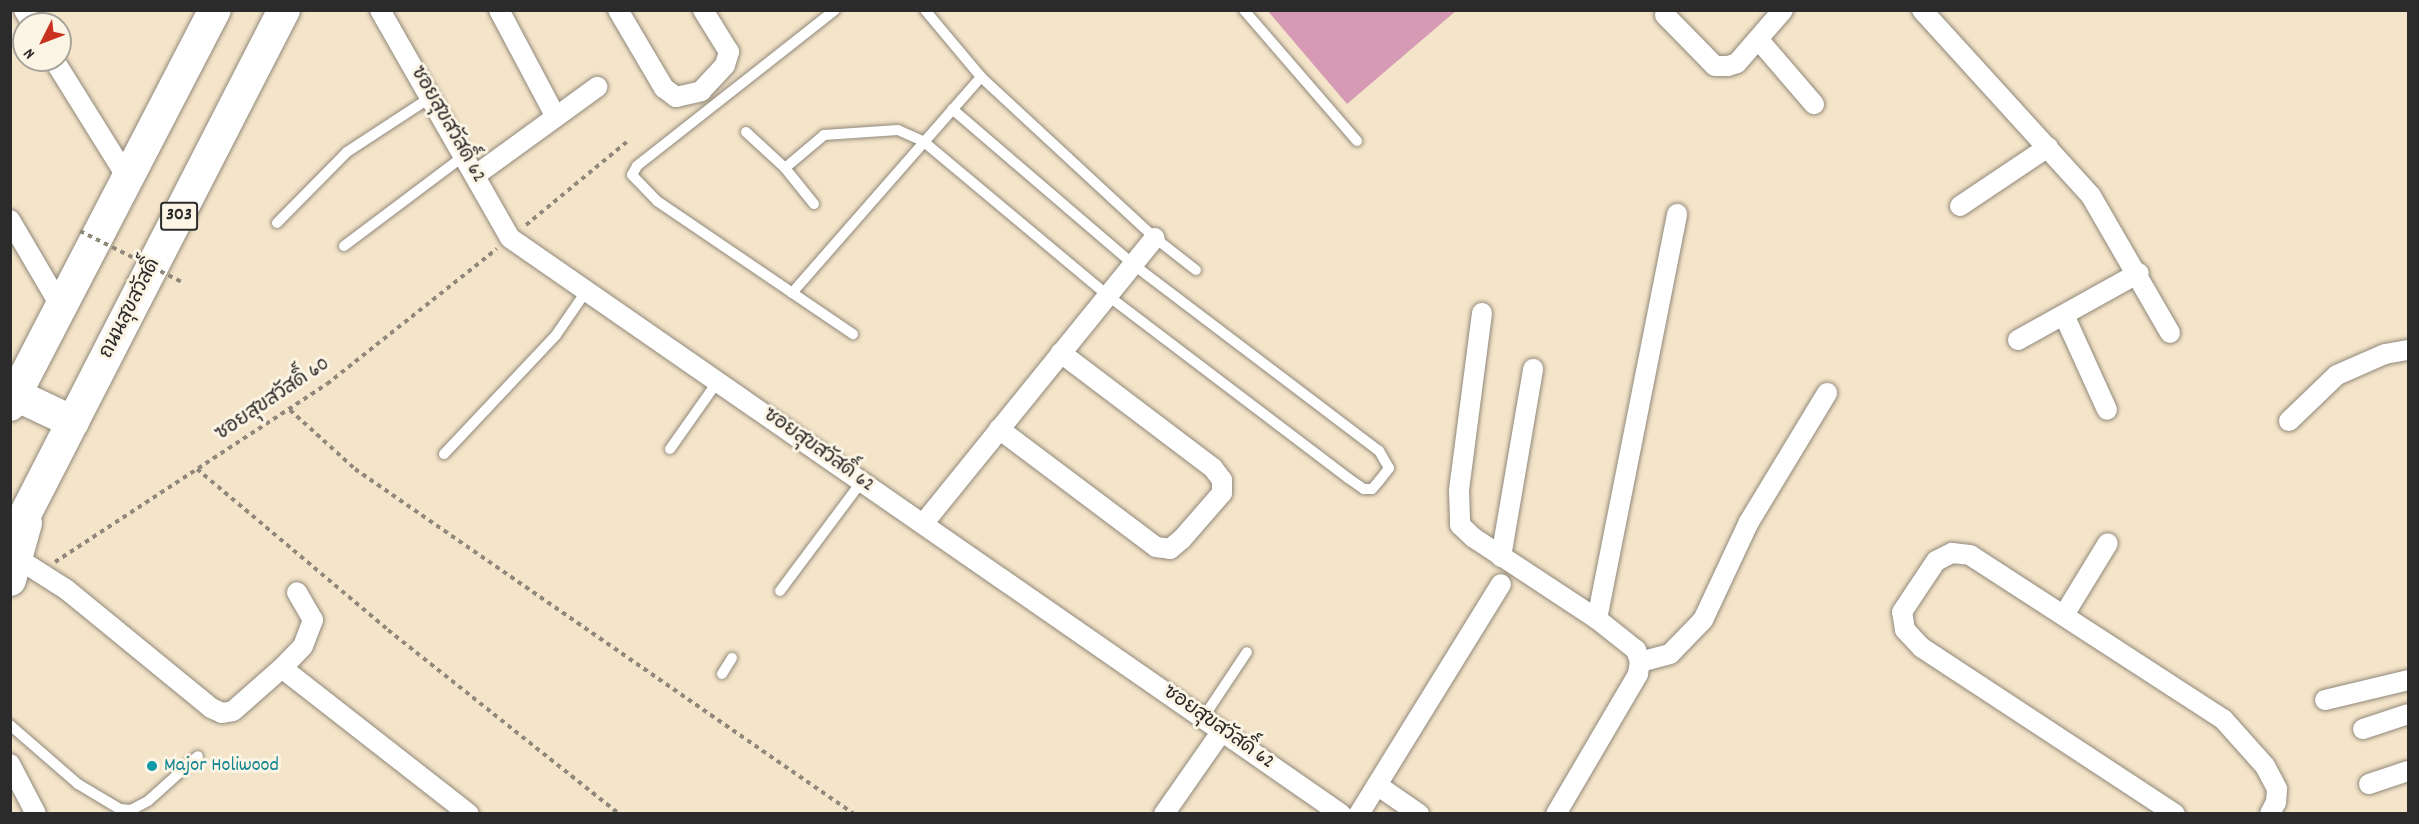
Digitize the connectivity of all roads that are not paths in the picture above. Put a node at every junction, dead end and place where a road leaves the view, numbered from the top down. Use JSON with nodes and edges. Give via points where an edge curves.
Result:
{"nodes":[{"id":1,"x":215,"y":10,"type":"edge"},
{"id":2,"x":284,"y":10,"type":"edge"},
{"id":3,"x":380,"y":10,"type":"edge"},
{"id":4,"x":499,"y":10,"type":"edge"},
{"id":5,"x":618,"y":10,"type":"edge"},
{"id":6,"x":703,"y":10,"type":"edge"},
{"id":7,"x":835,"y":10,"type":"edge"},
{"id":8,"x":926,"y":10,"type":"edge"},
{"id":9,"x":1244,"y":10,"type":"edge"},
{"id":10,"x":1783,"y":10,"type":"edge"},
{"id":11,"x":1922,"y":10,"type":"edge"},
{"id":12,"x":1665,"y":15,"type":"dead end"},
{"id":13,"x":1758,"y":39,"type":"junction"},
{"id":14,"x":61,"y":72,"type":"edge"},
{"id":15,"x":981,"y":77,"type":"junction"},
{"id":16,"x":597,"y":87,"type":"dead end"},
{"id":17,"x":431,"y":97,"type":"junction"},
{"id":18,"x":1814,"y":104,"type":"dead end"},
{"id":19,"x":952,"y":109,"type":"junction"},
{"id":20,"x":556,"y":117,"type":"junction"},
{"id":21,"x":746,"y":132,"type":"dead end"},
{"id":22,"x":924,"y":141,"type":"junction"},
{"id":23,"x":1357,"y":141,"type":"dead end"},
{"id":24,"x":2048,"y":147,"type":"junction"},
{"id":25,"x":465,"y":155,"type":"junction"},
{"id":26,"x":785,"y":168,"type":"junction"},
{"id":27,"x":476,"y":176,"type":"junction"},
{"id":28,"x":128,"y":179,"type":"junction"},
{"id":29,"x":814,"y":204,"type":"dead end"},
{"id":30,"x":1960,"y":207,"type":"dead end"},
{"id":31,"x":1677,"y":214,"type":"dead end"},
{"id":32,"x":10,"y":220,"type":"edge"},
{"id":33,"x":277,"y":223,"type":"dead end"},
{"id":34,"x":1155,"y":238,"type":"junction"},
{"id":35,"x":344,"y":246,"type":"dead end"},
{"id":36,"x":1133,"y":264,"type":"junction"},
{"id":37,"x":1196,"y":270,"type":"dead end"},
{"id":38,"x":2139,"y":273,"type":"junction"},
{"id":39,"x":587,"y":290,"type":"junction"},
{"id":40,"x":792,"y":293,"type":"junction"},
{"id":41,"x":1107,"y":295,"type":"junction"},
{"id":42,"x":61,"y":307,"type":"junction"},
{"id":43,"x":1482,"y":313,"type":"dead end"},
{"id":44,"x":2064,"y":315,"type":"junction"},
{"id":45,"x":2170,"y":333,"type":"dead end"},
{"id":46,"x":853,"y":334,"type":"dead end"},
{"id":47,"x":2018,"y":340,"type":"dead end"},
{"id":48,"x":2409,"y":350,"type":"edge"},
{"id":49,"x":1061,"y":354,"type":"junction"},
{"id":50,"x":1533,"y":369,"type":"dead end"},
{"id":51,"x":718,"y":381,"type":"junction"},
{"id":52,"x":1827,"y":393,"type":"dead end"},
{"id":53,"x":12,"y":397,"type":"edge"},
{"id":54,"x":2107,"y":410,"type":"dead end"},
{"id":55,"x":2289,"y":421,"type":"dead end"},
{"id":56,"x":73,"y":422,"type":"junction"},
{"id":57,"x":999,"y":429,"type":"junction"},
{"id":58,"x":670,"y":448,"type":"dead end"},
{"id":59,"x":444,"y":454,"type":"dead end"},
{"id":60,"x":862,"y":481,"type":"junction"},
{"id":61,"x":923,"y":524,"type":"junction"},
{"id":62,"x":2108,"y":543,"type":"dead end"},
{"id":63,"x":1502,"y":557,"type":"junction"},
{"id":64,"x":20,"y":563,"type":"edge"},
{"id":65,"x":1501,"y":584,"type":"dead end"},
{"id":66,"x":780,"y":591,"type":"dead end"},
{"id":67,"x":297,"y":592,"type":"dead end"},
{"id":68,"x":2064,"y":615,"type":"junction"},
{"id":69,"x":1597,"y":620,"type":"junction"},
{"id":70,"x":1247,"y":652,"type":"dead end"},
{"id":71,"x":732,"y":658,"type":"dead end"},
{"id":72,"x":1640,"y":662,"type":"junction"},
{"id":73,"x":282,"y":668,"type":"junction"},
{"id":74,"x":722,"y":674,"type":"dead end"},
{"id":75,"x":2409,"y":680,"type":"edge"},
{"id":76,"x":2325,"y":700,"type":"dead end"},
{"id":77,"x":2409,"y":714,"type":"edge"},
{"id":78,"x":1203,"y":718,"type":"junction"},
{"id":79,"x":10,"y":725,"type":"edge"},
{"id":80,"x":2363,"y":729,"type":"dead end"},
{"id":81,"x":1222,"y":731,"type":"junction"},
{"id":82,"x":198,"y":756,"type":"dead end"},
{"id":83,"x":10,"y":764,"type":"edge"},
{"id":84,"x":2409,"y":771,"type":"edge"},
{"id":85,"x":2369,"y":784,"type":"dead end"},
{"id":86,"x":1377,"y":785,"type":"junction"},
{"id":87,"x":1321,"y":807,"type":"edge"},
{"id":88,"x":36,"y":813,"type":"edge"},
{"id":89,"x":469,"y":813,"type":"edge"},
{"id":90,"x":1164,"y":813,"type":"edge"},
{"id":91,"x":1341,"y":813,"type":"edge"},
{"id":92,"x":1359,"y":813,"type":"edge"},
{"id":93,"x":1419,"y":813,"type":"edge"},
{"id":94,"x":1556,"y":813,"type":"edge"},
{"id":95,"x":2175,"y":813,"type":"edge"},
{"id":96,"x":2270,"y":813,"type":"edge"}],
"edges":[{"from":1,"to":28,"type":"main road"},
{"from":2,"to":56,"type":"main road","name":"ถนนสุขสวัสดิ์","number":"303"},
{"from":3,"to":17,"type":"street","name":"ซอยสุขสวัสดิ์ 62"},
{"from":4,"to":20,"type":"street"},
{"from":5,"to":6,"type":"street","via":[[664,87],[676,97],[700,91],[725,65],[729,52]]},
{"from":7,"to":40,"type":"lane","via":[[637,166],[632,175],[657,201]]},
{"from":8,"to":15,"type":"lane"},
{"from":9,"to":23,"type":"lane"},
{"from":10,"to":13,"type":"street"},
{"from":11,"to":24,"type":"street"},
{"from":12,"to":13,"type":"street","via":[[1715,66],[1737,63]]},
{"from":13,"to":18,"type":"street"},
{"from":14,"to":28,"type":"street"},
{"from":15,"to":19,"type":"lane"},
{"from":15,"to":34,"type":"lane"},
{"from":16,"to":20,"type":"street"},
{"from":17,"to":25,"type":"street","name":"ซอยสุขสวัสดิ์ 62"},
{"from":17,"to":33,"type":"lane","via":[[347,152]]},
{"from":19,"to":22,"type":"lane"},
{"from":19,"to":36,"type":"lane"},
{"from":20,"to":27,"type":"street"},
{"from":21,"to":26,"type":"lane"},
{"from":22,"to":26,"type":"lane","via":[[898,130],[824,135]]},
{"from":22,"to":40,"type":"lane"},
{"from":22,"to":41,"type":"lane"},
{"from":24,"to":30,"type":"street"},
{"from":24,"to":38,"type":"street","via":[[2091,196]]},
{"from":25,"to":27,"type":"street","name":"ซอยสุขสวัสดิ์ 62"},
{"from":25,"to":35,"type":"lane"},
{"from":26,"to":29,"type":"lane"},
{"from":27,"to":39,"type":"street","name":"ซอยสุขสวัสดิ์ 62","via":[[510,238]]},
{"from":28,"to":42,"type":"main road"},
{"from":31,"to":69,"type":"street"},
{"from":32,"to":42,"type":"street"},
{"from":34,"to":36,"type":"street"},
{"from":34,"to":37,"type":"lane"},
{"from":36,"to":41,"type":"street"},
{"from":36,"to":41,"type":"lane","via":[[1379,451],[1389,468],[1379,482],[1372,489],[1357,485]]},
{"from":38,"to":44,"type":"street"},
{"from":38,"to":45,"type":"street"},
{"from":39,"to":51,"type":"street","name":"ซอยสุขสวัสดิ์ 62"},
{"from":39,"to":59,"type":"lane","via":[[556,335]]},
{"from":40,"to":46,"type":"lane"},
{"from":41,"to":49,"type":"street"},
{"from":42,"to":53,"type":"main road"},
{"from":43,"to":63,"type":"street","via":[[1460,525]]},
{"from":44,"to":47,"type":"street"},
{"from":44,"to":54,"type":"street"},
{"from":48,"to":55,"type":"street","via":[[2385,354],[2337,375]]},
{"from":49,"to":57,"type":"street"},
{"from":49,"to":57,"type":"street","via":[[1213,468],[1222,480],[1222,493],[1170,549],[1156,548]]},
{"from":50,"to":63,"type":"street"},
{"from":51,"to":58,"type":"lane"},
{"from":51,"to":60,"type":"street","name":"ซอยสุขสวัสดิ์ 62"},
{"from":52,"to":72,"type":"street","via":[[1749,522],[1703,620],[1670,654]]},
{"from":53,"to":56,"type":"main road"},
{"from":56,"to":64,"type":"main road","name":"ถนนสุขสวัสดิ์","number":"303","via":[[31,504]]},
{"from":57,"to":61,"type":"street"},
{"from":60,"to":61,"type":"street","name":"ซอยสุขสวัสดิ์ 62"},
{"from":60,"to":66,"type":"lane"},
{"from":61,"to":78,"type":"street","name":"ซอยสุขสวัสดิ์ 62"},
{"from":62,"to":68,"type":"street"},
{"from":63,"to":69,"type":"street"},
{"from":64,"to":73,"type":"street","via":[[222,713],[233,711]]},
{"from":65,"to":86,"type":"street"},
{"from":67,"to":73,"type":"street","via":[[313,620],[303,646]]},
{"from":68,"to":95,"type":"street","via":[[1970,555],[1952,553],[1936,561],[1902,612],[1905,630],[1922,648]]},
{"from":68,"to":96,"type":"street","via":[[2223,719],[2265,766],[2277,789]]},
{"from":69,"to":72,"type":"street","via":[[1636,650]]},
{"from":70,"to":78,"type":"lane"},
{"from":71,"to":74,"type":"lane"},
{"from":72,"to":94,"type":"street","via":[[1638,674]]},
{"from":73,"to":89,"type":"street"},
{"from":75,"to":76,"type":"street"},
{"from":77,"to":80,"type":"street"},
{"from":78,"to":81,"type":"street","name":"ซอยสุขสวัสดิ์ 62"},
{"from":79,"to":82,"type":"lane","via":[[78,784],[120,809],[131,810],[148,801]]},
{"from":81,"to":87,"type":"street","name":"ซอยสุขสวัสดิ์ 62"},
{"from":81,"to":90,"type":"street"},
{"from":83,"to":88,"type":"street"},
{"from":84,"to":85,"type":"street"},
{"from":86,"to":92,"type":"street"},
{"from":86,"to":93,"type":"street"},
{"from":87,"to":91,"type":"street","name":"ซอยสุขสวัสดิ์ 62"}]}
